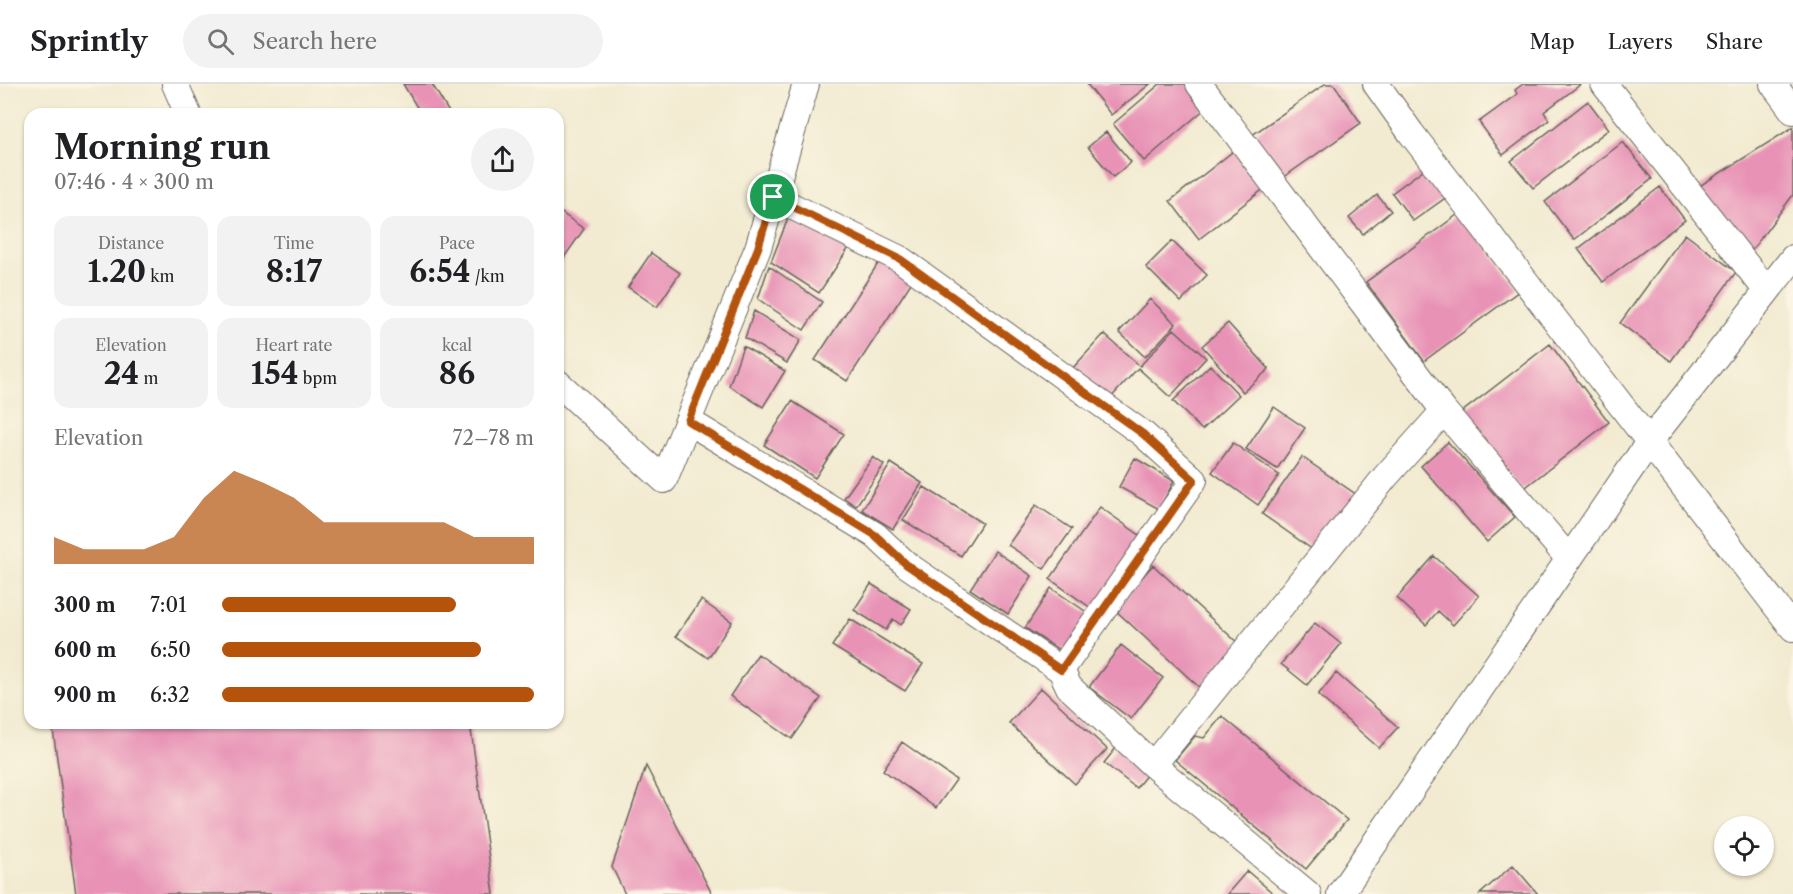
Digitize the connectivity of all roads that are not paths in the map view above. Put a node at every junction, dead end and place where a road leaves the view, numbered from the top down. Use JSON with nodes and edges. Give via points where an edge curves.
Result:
{"nodes":[{"id":1,"x":175,"y":84,"type":"edge"},
{"id":2,"x":806,"y":84,"type":"edge"},
{"id":3,"x":1199,"y":84,"type":"edge"},
{"id":4,"x":1376,"y":84,"type":"edge"},
{"id":5,"x":1604,"y":84,"type":"edge"},
{"id":6,"x":1773,"y":84,"type":"edge"},
{"id":7,"x":185,"y":108,"type":"edge"},
{"id":8,"x":1793,"y":111,"type":"edge"},
{"id":9,"x":773,"y":197,"type":"junction"},
{"id":10,"x":1793,"y":258,"type":"edge"},
{"id":11,"x":1767,"y":291,"type":"junction"},
{"id":12,"x":564,"y":388,"type":"edge"},
{"id":13,"x":1444,"y":411,"type":"junction"},
{"id":14,"x":688,"y":421,"type":"junction"},
{"id":15,"x":1649,"y":442,"type":"junction"},
{"id":16,"x":1569,"y":559,"type":"junction"},
{"id":17,"x":1793,"y":628,"type":"edge"},
{"id":18,"x":1061,"y":670,"type":"junction"},
{"id":19,"x":1153,"y":765,"type":"junction"},
{"id":20,"x":1308,"y":894,"type":"edge"},
{"id":21,"x":1340,"y":894,"type":"edge"}],
"edges":[{"from":1,"to":7,"type":"street"},
{"from":2,"to":9,"type":"street"},
{"from":3,"to":13,"type":"street"},
{"from":4,"to":15,"type":"street"},
{"from":5,"to":11,"type":"street"},
{"from":6,"to":8,"type":"street"},
{"from":9,"to":14,"type":"street","via":[[758,248]]},
{"from":9,"to":18,"type":"street","via":[[900,259],[1143,434],[1194,480]]},
{"from":10,"to":11,"type":"street"},
{"from":11,"to":15,"type":"street"},
{"from":12,"to":14,"type":"street","via":[[664,480]]},
{"from":13,"to":16,"type":"street"},
{"from":13,"to":19,"type":"street","via":[[1386,476]]},
{"from":14,"to":18,"type":"street","via":[[875,535],[907,565]]},
{"from":15,"to":16,"type":"street"},
{"from":15,"to":17,"type":"street"},
{"from":16,"to":21,"type":"street"},
{"from":18,"to":19,"type":"street","via":[[1069,687]]},
{"from":19,"to":20,"type":"street"}]}
